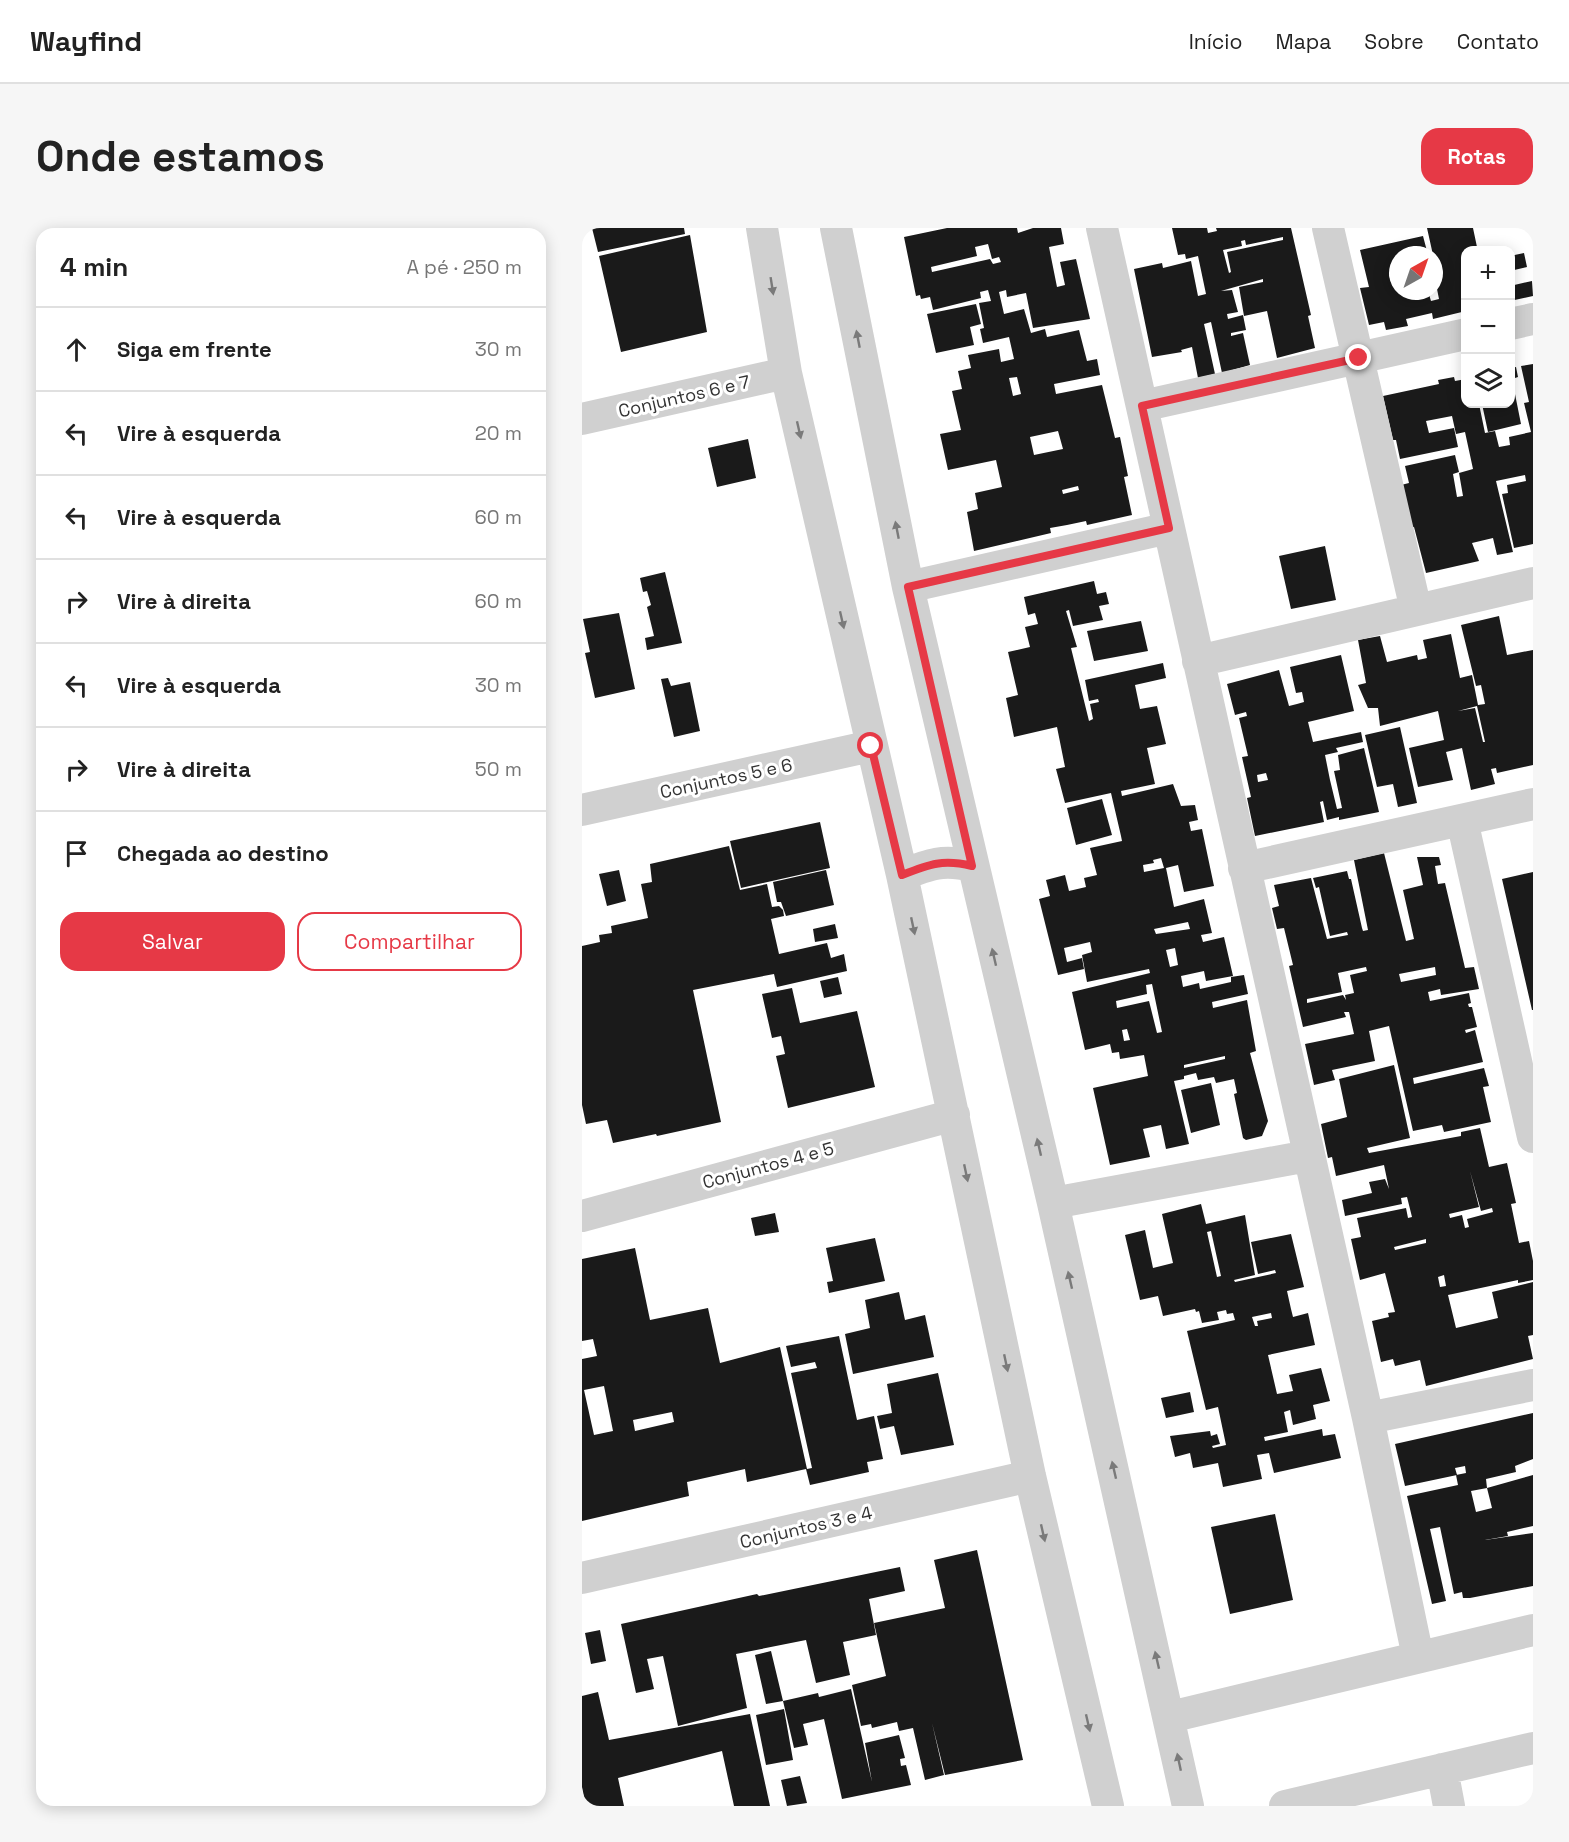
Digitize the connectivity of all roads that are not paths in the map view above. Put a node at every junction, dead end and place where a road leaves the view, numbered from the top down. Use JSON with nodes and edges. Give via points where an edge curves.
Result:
{"nodes":[{"id":1,"x":762,"y":228,"type":"edge"},
{"id":2,"x":836,"y":228,"type":"edge"},
{"id":3,"x":1102,"y":228,"type":"edge"},
{"id":4,"x":1328,"y":228,"type":"edge"},
{"id":5,"x":1533,"y":319,"type":"edge"},
{"id":6,"x":1515,"y":323,"type":"edge"},
{"id":7,"x":1461,"y":335,"type":"edge"},
{"id":8,"x":1359,"y":358,"type":"junction"},
{"id":9,"x":786,"y":373,"type":"junction"},
{"id":10,"x":1142,"y":406,"type":"junction"},
{"id":11,"x":582,"y":419,"type":"edge"},
{"id":12,"x":1169,"y":528,"type":"junction"},
{"id":13,"x":1533,"y":583,"type":"edge"},
{"id":14,"x":908,"y":587,"type":"junction"},
{"id":15,"x":1416,"y":610,"type":"junction"},
{"id":16,"x":1198,"y":661,"type":"junction"},
{"id":17,"x":871,"y":746,"type":"junction"},
{"id":18,"x":1533,"y":804,"type":"edge"},
{"id":19,"x":582,"y":810,"type":"edge"},
{"id":20,"x":1462,"y":820,"type":"junction"},
{"id":21,"x":972,"y":866,"type":"junction"},
{"id":22,"x":1244,"y":868,"type":"junction"},
{"id":23,"x":902,"y":875,"type":"junction"},
{"id":24,"x":954,"y":1115,"type":"junction"},
{"id":25,"x":1533,"y":1137,"type":"edge"},
{"id":26,"x":1308,"y":1156,"type":"junction"},
{"id":27,"x":1053,"y":1203,"type":"junction"},
{"id":28,"x":582,"y":1216,"type":"edge"},
{"id":29,"x":1533,"y":1385,"type":"edge"},
{"id":30,"x":1368,"y":1418,"type":"junction"},
{"id":31,"x":1030,"y":1476,"type":"junction"},
{"id":32,"x":582,"y":1578,"type":"edge"},
{"id":33,"x":1533,"y":1630,"type":"edge"},
{"id":34,"x":1418,"y":1657,"type":"junction"},
{"id":35,"x":1170,"y":1717,"type":"junction"},
{"id":36,"x":1533,"y":1748,"type":"edge"},
{"id":37,"x":1442,"y":1769,"type":"junction"},
{"id":38,"x":1099,"y":1804,"type":"edge"},
{"id":39,"x":1188,"y":1806,"type":"edge"},
{"id":40,"x":1286,"y":1806,"type":"edge"},
{"id":41,"x":1449,"y":1806,"type":"edge"}],
"edges":[{"from":1,"to":9,"type":"street","one_way":true},
{"from":14,"to":2,"type":"street","one_way":true},
{"from":3,"to":10,"type":"street"},
{"from":4,"to":8,"type":"street"},
{"from":5,"to":6,"type":"street"},
{"from":7,"to":8,"type":"street"},
{"from":8,"to":10,"type":"street"},
{"from":8,"to":15,"type":"street"},
{"from":9,"to":11,"type":"street","name":"Conjuntos 6 e 7"},
{"from":9,"to":17,"type":"street","one_way":true},
{"from":10,"to":12,"type":"street"},
{"from":12,"to":14,"type":"street"},
{"from":12,"to":16,"type":"street"},
{"from":13,"to":15,"type":"street"},
{"from":14,"to":21,"type":"street"},
{"from":15,"to":16,"type":"street"},
{"from":16,"to":22,"type":"street"},
{"from":17,"to":19,"type":"street","name":"Conjuntos 5 e 6"},
{"from":17,"to":23,"type":"street"},
{"from":18,"to":20,"type":"street"},
{"from":20,"to":22,"type":"street"},
{"from":20,"to":25,"type":"street"},
{"from":21,"to":23,"type":"street","via":[[950,861]]},
{"from":27,"to":21,"type":"street","one_way":true},
{"from":22,"to":26,"type":"street"},
{"from":23,"to":24,"type":"street","one_way":true},
{"from":24,"to":28,"type":"street","name":"Conjuntos 4 e 5"},
{"from":24,"to":31,"type":"street","one_way":true},
{"from":26,"to":27,"type":"street"},
{"from":26,"to":30,"type":"street"},
{"from":35,"to":27,"type":"street","one_way":true},
{"from":29,"to":30,"type":"street"},
{"from":30,"to":34,"type":"street"},
{"from":31,"to":32,"type":"street","name":"Conjuntos 3 e 4"},
{"from":31,"to":38,"type":"street","one_way":true},
{"from":33,"to":34,"type":"street"},
{"from":34,"to":35,"type":"street"},
{"from":39,"to":35,"type":"street","one_way":true},
{"from":36,"to":37,"type":"street"},
{"from":37,"to":40,"type":"street"},
{"from":37,"to":41,"type":"street"}]}
